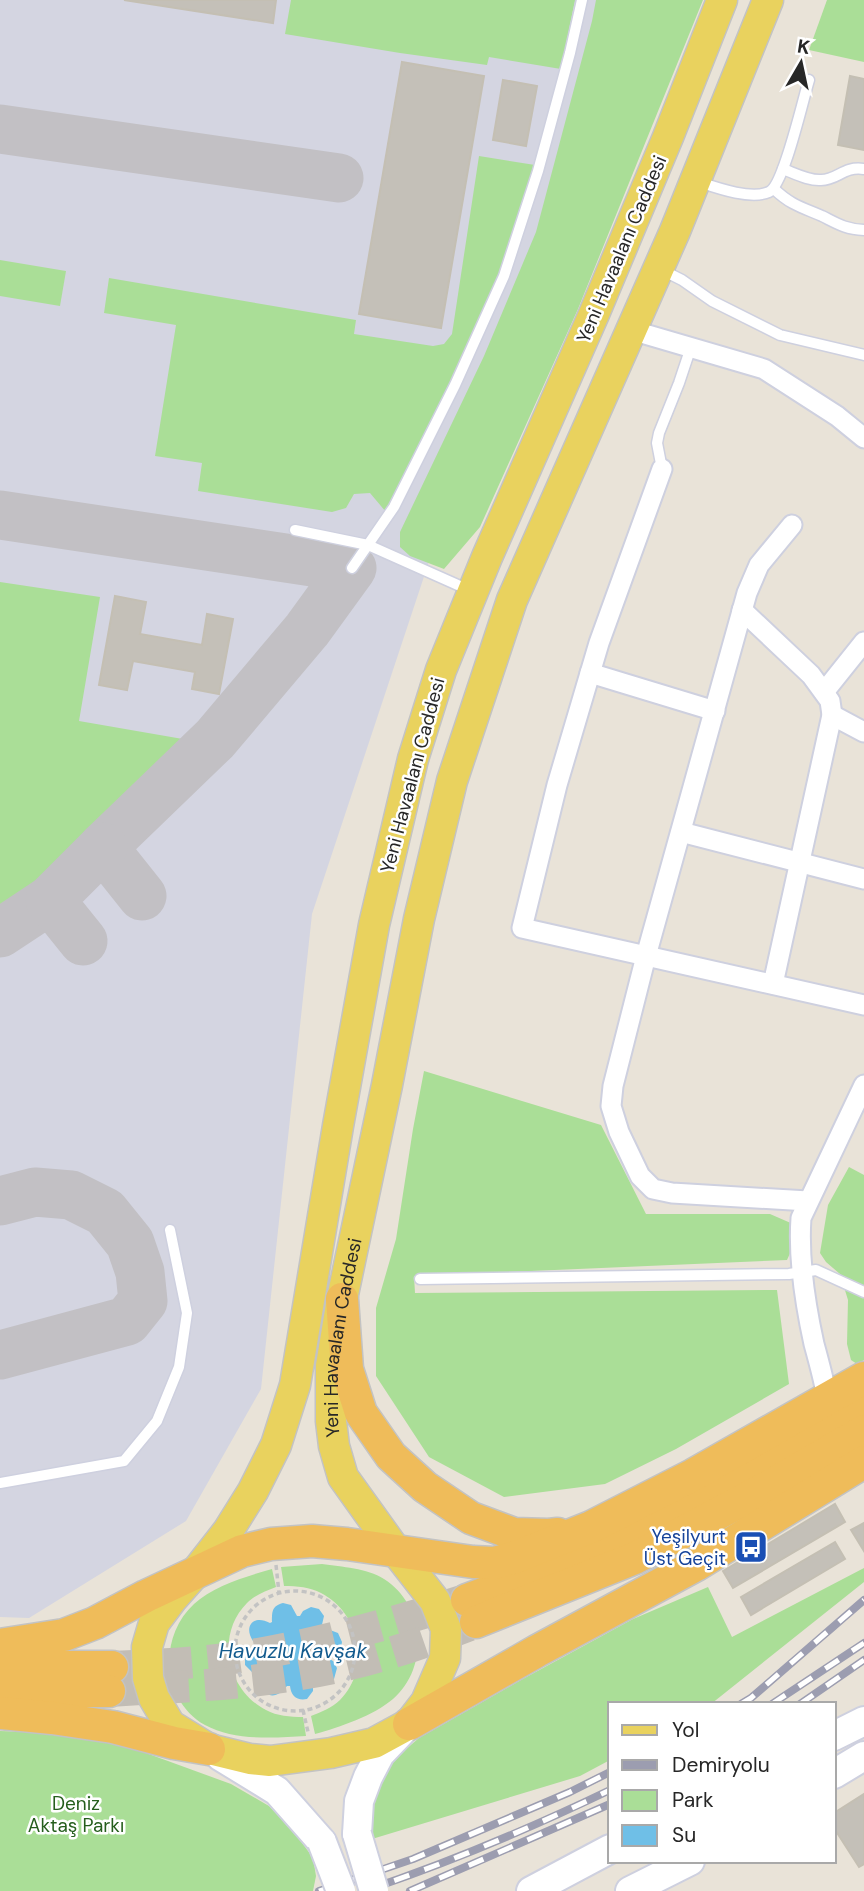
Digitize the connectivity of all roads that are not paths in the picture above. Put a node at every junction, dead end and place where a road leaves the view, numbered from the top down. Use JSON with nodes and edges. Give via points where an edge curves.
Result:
{"nodes":[{"id":1,"x":582,"y":0,"type":"edge"},
{"id":2,"x":722,"y":0,"type":"edge"},
{"id":3,"x":768,"y":0,"type":"edge"},
{"id":4,"x":809,"y":80,"type":"dead end"},
{"id":5,"x":668,"y":137,"type":"junction"},
{"id":6,"x":701,"y":167,"type":"junction"},
{"id":7,"x":783,"y":169,"type":"junction"},
{"id":8,"x":864,"y":169,"type":"edge"},
{"id":9,"x":774,"y":189,"type":"junction"},
{"id":10,"x":864,"y":230,"type":"edge"},
{"id":11,"x":658,"y":269,"type":"junction"},
{"id":12,"x":594,"y":314,"type":"junction"},
{"id":13,"x":631,"y":330,"type":"junction"},
{"id":14,"x":691,"y":347,"type":"junction"},
{"id":15,"x":864,"y":355,"type":"edge"},
{"id":16,"x":864,"y":438,"type":"edge"},
{"id":17,"x":662,"y":469,"type":"joint"},
{"id":18,"x":792,"y":525,"type":"dead end"},
{"id":19,"x":295,"y":530,"type":"dead end"},
{"id":20,"x":368,"y":545,"type":"junction"},
{"id":21,"x":352,"y":568,"type":"dead end"},
{"id":22,"x":473,"y":591,"type":"junction"},
{"id":23,"x":742,"y":610,"type":"junction"},
{"id":24,"x":864,"y":642,"type":"edge"},
{"id":25,"x":590,"y":673,"type":"junction"},
{"id":26,"x":824,"y":692,"type":"junction"},
{"id":27,"x":715,"y":711,"type":"junction"},
{"id":28,"x":832,"y":715,"type":"junction"},
{"id":29,"x":864,"y":732,"type":"edge"},
{"id":30,"x":681,"y":832,"type":"junction"},
{"id":31,"x":799,"y":863,"type":"junction"},
{"id":32,"x":864,"y":879,"type":"edge"},
{"id":33,"x":646,"y":956,"type":"junction"},
{"id":34,"x":773,"y":984,"type":"junction"},
{"id":35,"x":864,"y":1004,"type":"edge"},
{"id":36,"x":864,"y":1086,"type":"edge"},
{"id":37,"x":808,"y":1201,"type":"junction"},
{"id":38,"x":170,"y":1230,"type":"dead end"},
{"id":39,"x":802,"y":1271,"type":"junction"},
{"id":40,"x":420,"y":1279,"type":"dead end"},
{"id":41,"x":864,"y":1292,"type":"edge"},
{"id":42,"x":342,"y":1299,"type":"junction"},
{"id":43,"x":864,"y":1378,"type":"edge"},
{"id":44,"x":827,"y":1398,"type":"junction"},
{"id":45,"x":864,"y":1404,"type":"edge"},
{"id":46,"x":864,"y":1431,"type":"edge"},
{"id":47,"x":864,"y":1462,"type":"edge"},
{"id":48,"x":0,"y":1483,"type":"edge"},
{"id":49,"x":591,"y":1527,"type":"junction"},
{"id":50,"x":396,"y":1551,"type":"junction"},
{"id":51,"x":196,"y":1572,"type":"junction"},
{"id":52,"x":0,"y":1645,"type":"edge"},
{"id":53,"x":0,"y":1667,"type":"edge"},
{"id":54,"x":0,"y":1691,"type":"edge"},
{"id":55,"x":0,"y":1713,"type":"edge"},
{"id":56,"x":864,"y":1721,"type":"edge"},
{"id":57,"x":409,"y":1724,"type":"junction"},
{"id":58,"x":836,"y":1736,"type":"edge"},
{"id":59,"x":209,"y":1749,"type":"junction"},
{"id":60,"x":864,"y":1756,"type":"edge"},
{"id":61,"x":836,"y":1773,"type":"edge"},
{"id":62,"x":608,"y":1850,"type":"edge"},
{"id":63,"x":686,"y":1863,"type":"edge"},
{"id":64,"x":341,"y":1891,"type":"edge"},
{"id":65,"x":374,"y":1891,"type":"edge"},
{"id":66,"x":531,"y":1891,"type":"edge"},
{"id":67,"x":630,"y":1891,"type":"edge"}],
"edges":[{"from":1,"to":20,"type":"lane","via":[[538,171],[504,276],[394,507]]},
{"from":2,"to":5,"type":"main road","name":"Yeni Havaalanı Caddesi"},
{"from":3,"to":6,"type":"main road","name":"Yeni Havaalanı Caddesi"},
{"from":4,"to":7,"type":"lane"},
{"from":5,"to":6,"type":"main road"},
{"from":5,"to":12,"type":"main road","name":"Yeni Havaalanı Caddesi"},
{"from":6,"to":9,"type":"lane","via":[[735,192],[764,194]]},
{"from":6,"to":11,"type":"main road","name":"Yeni Havaalanı Caddesi"},
{"from":7,"to":8,"type":"lane","via":[[817,181],[852,168]]},
{"from":7,"to":9,"type":"lane"},
{"from":9,"to":10,"type":"lane","via":[[796,206],[834,224]]},
{"from":11,"to":13,"type":"main road","name":"Yeni Havaalanı Caddesi"},
{"from":11,"to":15,"type":"lane","via":[[780,335]]},
{"from":12,"to":13,"type":"main road"},
{"from":12,"to":22,"type":"main road","name":"Yeni Havaalanı Caddesi"},
{"from":13,"to":14,"type":"street"},
{"from":13,"to":42,"type":"main road","name":"Yeni Havaalanı Caddesi","via":[[512,600],[452,782],[419,919]]},
{"from":14,"to":16,"type":"street","via":[[764,369]]},
{"from":14,"to":17,"type":"lane","via":[[659,433]]},
{"from":17,"to":25,"type":"street"},
{"from":18,"to":23,"type":"street","via":[[759,565]]},
{"from":19,"to":20,"type":"lane"},
{"from":20,"to":21,"type":"lane"},
{"from":20,"to":22,"type":"lane"},
{"from":22,"to":51,"type":"main road","name":"Yeni Havaalanı Caddesi","via":[[413,759],[385,874],[286,1418],[253,1491]]},
{"from":23,"to":26,"type":"street"},
{"from":23,"to":27,"type":"street"},
{"from":24,"to":26,"type":"street"},
{"from":25,"to":27,"type":"street"},
{"from":25,"to":33,"type":"street","via":[[522,928]]},
{"from":26,"to":28,"type":"street"},
{"from":27,"to":30,"type":"street"},
{"from":28,"to":29,"type":"street"},
{"from":28,"to":31,"type":"street"},
{"from":30,"to":31,"type":"street"},
{"from":30,"to":33,"type":"street"},
{"from":31,"to":32,"type":"street"},
{"from":31,"to":34,"type":"street"},
{"from":33,"to":34,"type":"street"},
{"from":33,"to":37,"type":"street","via":[[611,1106],[640,1176],[653,1189],[665,1192]]},
{"from":34,"to":35,"type":"street"},
{"from":36,"to":37,"type":"street"},
{"from":37,"to":39,"type":"street","via":[[799,1238]]},
{"from":38,"to":48,"type":"lane","via":[[187,1313],[179,1367],[157,1421],[124,1461]]},
{"from":39,"to":40,"type":"lane"},
{"from":39,"to":41,"type":"lane","via":[[816,1269]]},
{"from":39,"to":44,"type":"street"},
{"from":42,"to":49,"type":"highway","via":[[347,1369],[361,1413],[391,1456],[425,1487],[471,1518],[514,1534],[549,1535]]},
{"from":42,"to":50,"type":"main road","name":"Yeni Havaalanı Caddesi","via":[[331,1366],[334,1446],[343,1477]]},
{"from":43,"to":44,"type":"highway"},
{"from":44,"to":49,"type":"highway"},
{"from":45,"to":46,"type":"highway","via":[[673,1512],[472,1611],[635,1558]]},
{"from":47,"to":57,"type":"highway","via":[[696,1565]]},
{"from":49,"to":50,"type":"highway","via":[[495,1563]]},
{"from":50,"to":51,"type":"highway","via":[[312,1541],[271,1544]]},
{"from":50,"to":57,"type":"main road","name":"Yeni Havaalanı Caddesi","via":[[435,1601],[446,1629],[445,1658],[425,1702]]},
{"from":51,"to":52,"type":"highway","via":[[75,1631]]},
{"from":51,"to":59,"type":"main road","name":"Yeni Havaalanı Caddesi","via":[[154,1623],[147,1647],[148,1678],[170,1725]]},
{"from":53,"to":54,"type":"highway","via":[[111,1679]]},
{"from":55,"to":59,"type":"highway","via":[[113,1727]]},
{"from":56,"to":58,"type":"main road"},
{"from":57,"to":59,"type":"main road","name":"Yeni Havaalanı Caddesi","via":[[374,1743],[290,1759],[250,1759]]},
{"from":57,"to":65,"type":"main road","bridge":true,"via":[[380,1754],[359,1801],[357,1834]]},
{"from":59,"to":64,"type":"main road","bridge":true,"via":[[277,1791],[322,1842]]},
{"from":60,"to":61,"type":"main road"},
{"from":62,"to":66,"type":"main road"},
{"from":63,"to":67,"type":"main road"}]}
